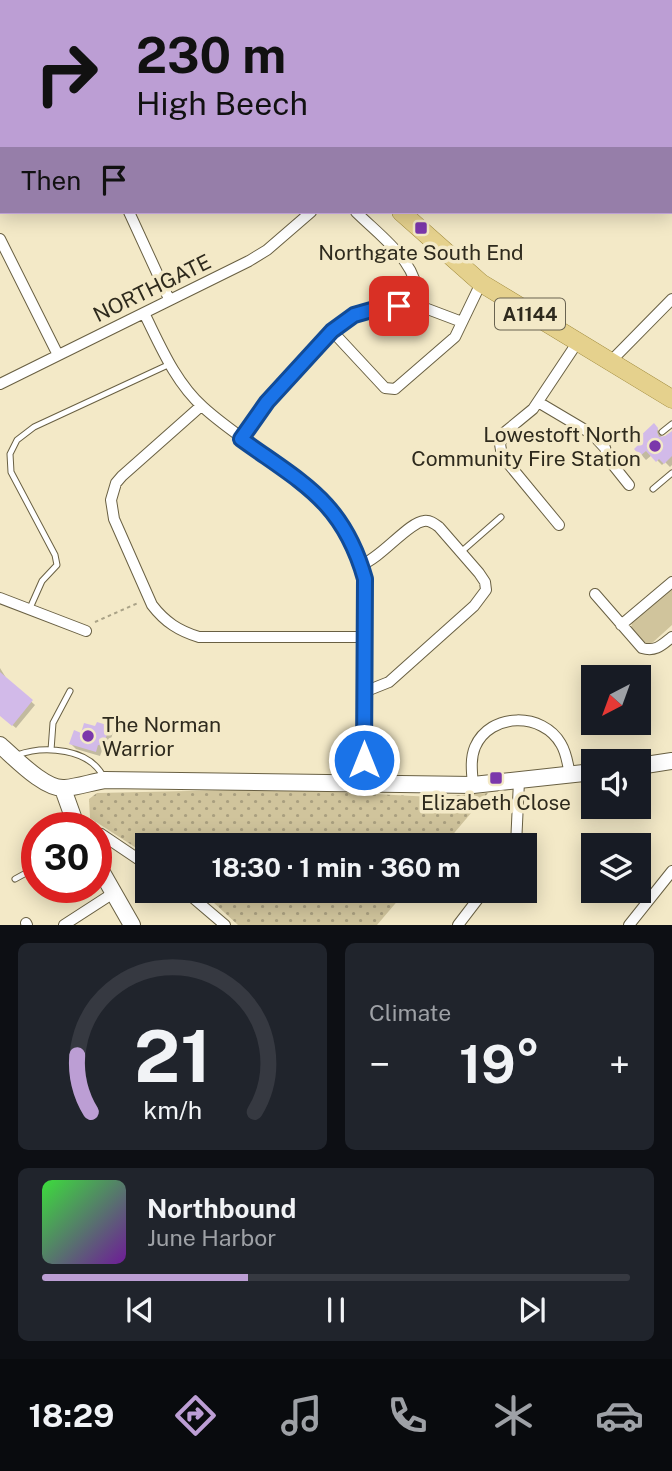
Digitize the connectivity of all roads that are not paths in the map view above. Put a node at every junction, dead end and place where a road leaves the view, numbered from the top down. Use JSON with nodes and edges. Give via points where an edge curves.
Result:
{"nodes":[{"id":1,"x":130,"y":214,"type":"edge"},
{"id":2,"x":309,"y":214,"type":"edge"},
{"id":3,"x":358,"y":214,"type":"edge"},
{"id":4,"x":403,"y":214,"type":"edge"},
{"id":5,"x":0,"y":239,"type":"edge"},
{"id":6,"x":481,"y":282,"type":"junction"},
{"id":7,"x":169,"y":299,"type":"junction"},
{"id":8,"x":672,"y":299,"type":"edge"},
{"id":9,"x":416,"y":305,"type":"junction"},
{"id":10,"x":144,"y":313,"type":"junction"},
{"id":11,"x":462,"y":322,"type":"junction"},
{"id":12,"x":332,"y":331,"type":"junction"},
{"id":13,"x":577,"y":343,"type":"junction"},
{"id":14,"x":58,"y":355,"type":"junction"},
{"id":15,"x":610,"y":362,"type":"junction"},
{"id":16,"x":170,"y":365,"type":"junction"},
{"id":17,"x":0,"y":384,"type":"edge"},
{"id":18,"x":672,"y":399,"type":"edge"},
{"id":19,"x":538,"y":402,"type":"junction"},
{"id":20,"x":201,"y":406,"type":"junction"},
{"id":21,"x":672,"y":424,"type":"edge"},
{"id":22,"x":662,"y":432,"type":"dead end"},
{"id":23,"x":241,"y":439,"type":"junction"},
{"id":24,"x":672,"y":472,"type":"edge"},
{"id":25,"x":629,"y":485,"type":"dead end"},
{"id":26,"x":653,"y":489,"type":"dead end"},
{"id":27,"x":500,"y":517,"type":"dead end"},
{"id":28,"x":559,"y":526,"type":"dead end"},
{"id":29,"x":461,"y":552,"type":"junction"},
{"id":30,"x":361,"y":565,"type":"junction"},
{"id":31,"x":672,"y":582,"type":"edge"},
{"id":32,"x":596,"y":594,"type":"dead end"},
{"id":33,"x":0,"y":598,"type":"edge"},
{"id":34,"x":30,"y":609,"type":"junction"},
{"id":35,"x":621,"y":625,"type":"junction"},
{"id":36,"x":86,"y":631,"type":"road end"},
{"id":37,"x":364,"y":637,"type":"junction"},
{"id":38,"x":672,"y":637,"type":"edge"},
{"id":39,"x":70,"y":691,"type":"dead end"},
{"id":40,"x":364,"y":692,"type":"junction"},
{"id":41,"x":0,"y":745,"type":"edge"},
{"id":42,"x":51,"y":750,"type":"junction"},
{"id":43,"x":14,"y":757,"type":"junction"},
{"id":44,"x":672,"y":761,"type":"edge"},
{"id":45,"x":651,"y":764,"type":"edge"},
{"id":46,"x":581,"y":774,"type":"edge"},
{"id":47,"x":570,"y":776,"type":"junction"},
{"id":48,"x":105,"y":780,"type":"junction"},
{"id":49,"x":519,"y":781,"type":"junction"},
{"id":50,"x":364,"y":782,"type":"junction"},
{"id":51,"x":473,"y":785,"type":"junction"},
{"id":52,"x":63,"y":789,"type":"junction"},
{"id":53,"x":71,"y":812,"type":"edge"},
{"id":54,"x":517,"y":833,"type":"edge"},
{"id":55,"x":112,"y":841,"type":"edge"},
{"id":56,"x":135,"y":857,"type":"edge"},
{"id":57,"x":672,"y":871,"type":"edge"},
{"id":58,"x":21,"y":876,"type":"edge"},
{"id":59,"x":15,"y":879,"type":"dead end"},
{"id":60,"x":112,"y":887,"type":"edge"},
{"id":61,"x":115,"y":892,"type":"junction"},
{"id":62,"x":201,"y":903,"type":"edge"},
{"id":63,"x":475,"y":903,"type":"edge"},
{"id":64,"x":64,"y":925,"type":"edge"},
{"id":65,"x":132,"y":925,"type":"edge"},
{"id":66,"x":225,"y":925,"type":"edge"},
{"id":67,"x":458,"y":925,"type":"edge"},
{"id":68,"x":629,"y":925,"type":"edge"}],
"edges":[{"from":1,"to":7,"type":"street"},
{"from":2,"to":7,"type":"street","name":"NORTHGATE","via":[[249,261]]},
{"from":3,"to":9,"type":"street","via":[[408,265],[419,291]]},
{"from":4,"to":6,"type":"main road","number":"A1144"},
{"from":5,"to":14,"type":"street"},
{"from":6,"to":11,"type":"street"},
{"from":6,"to":13,"type":"main road","number":"A1144"},
{"from":7,"to":10,"type":"street","name":"NORTHGATE"},
{"from":8,"to":15,"type":"street"},
{"from":9,"to":11,"type":"street"},
{"from":9,"to":12,"type":"street","via":[[354,315]]},
{"from":10,"to":14,"type":"street","name":"NORTHGATE"},
{"from":10,"to":16,"type":"street"},
{"from":11,"to":12,"type":"street","via":[[455,337],[395,388],[385,388]]},
{"from":12,"to":23,"type":"street","via":[[267,402]]},
{"from":13,"to":15,"type":"main road","number":"A1144"},
{"from":13,"to":19,"type":"street"},
{"from":14,"to":17,"type":"street","name":"NORTHGATE"},
{"from":15,"to":18,"type":"main road","number":"A1144"},
{"from":16,"to":20,"type":"street"},
{"from":16,"to":34,"type":"lane","via":[[34,428],[18,440],[10,454],[11,472],[57,565],[42,582]]},
{"from":19,"to":25,"type":"street","via":[[592,434]]},
{"from":19,"to":28,"type":"street","via":[[505,432],[500,450]]},
{"from":20,"to":23,"type":"street"},
{"from":20,"to":37,"type":"street","via":[[122,476],[113,493],[114,519],[148,598],[168,623],[200,637]]},
{"from":21,"to":22,"type":"lane"},
{"from":23,"to":30,"type":"street","via":[[326,504],[346,529]]},
{"from":24,"to":26,"type":"lane"},
{"from":27,"to":29,"type":"lane"},
{"from":29,"to":30,"type":"street","via":[[439,527],[423,520]]},
{"from":29,"to":40,"type":"street","via":[[485,582],[482,598],[389,682]]},
{"from":30,"to":37,"type":"street"},
{"from":31,"to":35,"type":"street"},
{"from":32,"to":35,"type":"street"},
{"from":33,"to":34,"type":"street"},
{"from":34,"to":36,"type":"street"},
{"from":35,"to":38,"type":"street","via":[[635,643],[650,650]]},
{"from":37,"to":40,"type":"street"},
{"from":39,"to":42,"type":"lane","via":[[53,723]]},
{"from":40,"to":50,"type":"street"},
{"from":41,"to":43,"type":"street"},
{"from":42,"to":43,"type":"lane"},
{"from":42,"to":48,"type":"lane","via":[[94,763]]},
{"from":43,"to":52,"type":"street","via":[[50,785]]},
{"from":44,"to":45,"type":"street"},
{"from":46,"to":47,"type":"street"},
{"from":47,"to":49,"type":"street"},
{"from":47,"to":51,"type":"street","via":[[565,753],[553,734],[517,719],[494,726],[478,741],[472,760]]},
{"from":48,"to":50,"type":"street"},
{"from":48,"to":52,"type":"street"},
{"from":49,"to":51,"type":"street"},
{"from":49,"to":54,"type":"street"},
{"from":50,"to":51,"type":"street"},
{"from":52,"to":53,"type":"street"},
{"from":55,"to":56,"type":"street"},
{"from":57,"to":68,"type":"street"},
{"from":58,"to":59,"type":"lane"},
{"from":60,"to":61,"type":"street"},
{"from":61,"to":64,"type":"street"},
{"from":61,"to":65,"type":"street"},
{"from":62,"to":66,"type":"street"},
{"from":63,"to":67,"type":"street"}]}
